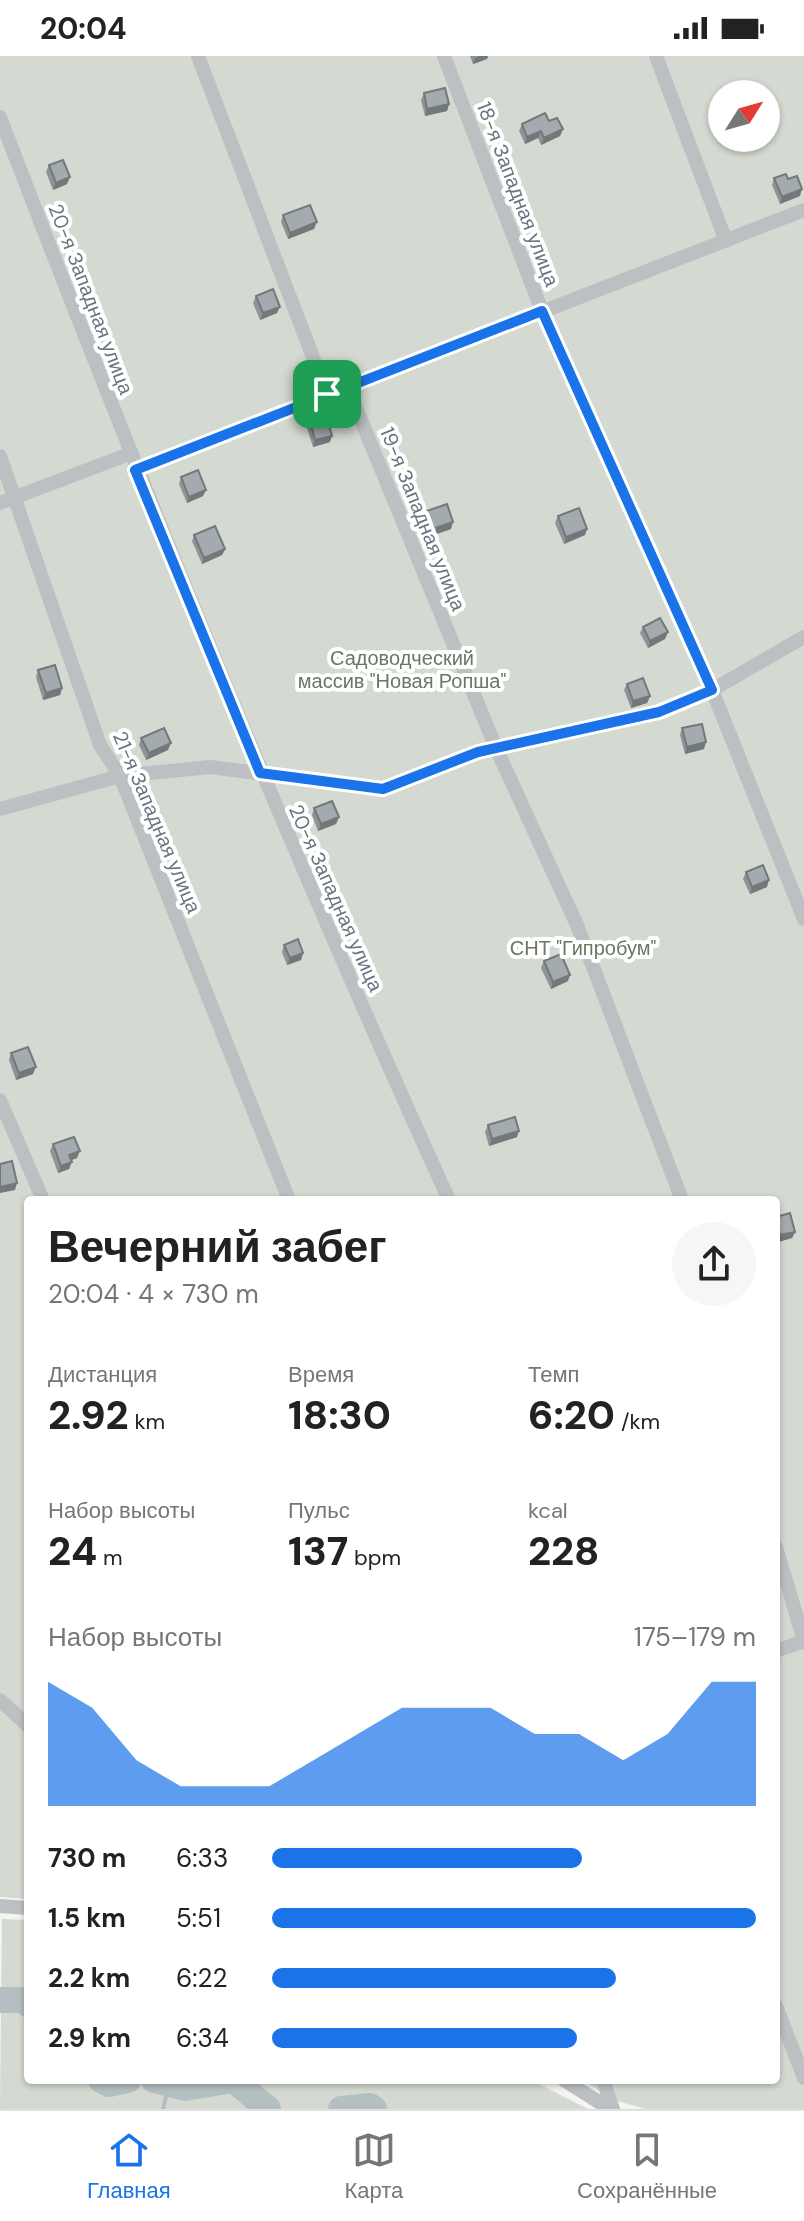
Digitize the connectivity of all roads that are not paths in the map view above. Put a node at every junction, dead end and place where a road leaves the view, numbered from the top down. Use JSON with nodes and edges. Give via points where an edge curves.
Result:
{"nodes":[{"id":1,"x":198,"y":56,"type":"edge"},
{"id":2,"x":444,"y":56,"type":"edge"},
{"id":3,"x":656,"y":56,"type":"edge"},
{"id":4,"x":0,"y":117,"type":"edge"},
{"id":5,"x":804,"y":210,"type":"edge"},
{"id":6,"x":726,"y":241,"type":"junction"},
{"id":7,"x":542,"y":311,"type":"junction"},
{"id":8,"x":347,"y":386,"type":"junction"},
{"id":9,"x":327,"y":394,"type":"junction"},
{"id":10,"x":129,"y":454,"type":"junction"},
{"id":11,"x":0,"y":456,"type":"edge"},
{"id":12,"x":135,"y":470,"type":"junction"},
{"id":13,"x":15,"y":497,"type":"junction"},
{"id":14,"x":0,"y":503,"type":"edge"},
{"id":15,"x":803,"y":640,"type":"edge"},
{"id":16,"x":712,"y":690,"type":"junction"},
{"id":17,"x":496,"y":748,"type":"junction"},
{"id":18,"x":260,"y":773,"type":"junction"},
{"id":19,"x":120,"y":776,"type":"junction"},
{"id":20,"x":0,"y":809,"type":"edge"},
{"id":21,"x":804,"y":919,"type":"edge"},
{"id":22,"x":0,"y":1100,"type":"edge"},
{"id":23,"x":41,"y":1196,"type":"edge"},
{"id":24,"x":288,"y":1196,"type":"edge"},
{"id":25,"x":447,"y":1196,"type":"edge"},
{"id":26,"x":680,"y":1196,"type":"edge"},
{"id":27,"x":780,"y":1560,"type":"edge"},
{"id":28,"x":804,"y":1641,"type":"edge"},
{"id":29,"x":780,"y":1650,"type":"edge"},
{"id":30,"x":0,"y":1700,"type":"edge"},
{"id":31,"x":24,"y":1722,"type":"edge"},
{"id":32,"x":24,"y":1905,"type":"edge"},
{"id":33,"x":0,"y":1906,"type":"edge"},
{"id":34,"x":780,"y":2016,"type":"edge"},
{"id":35,"x":804,"y":2078,"type":"edge"},
{"id":36,"x":571,"y":2084,"type":"edge"},
{"id":37,"x":604,"y":2084,"type":"edge"},
{"id":38,"x":612,"y":2109,"type":"edge"}],
"edges":[{"from":1,"to":9,"type":"street"},
{"from":2,"to":7,"type":"street","name":"18-я Западная улица"},
{"from":3,"to":6,"type":"street"},
{"from":4,"to":10,"type":"street","name":"20-я Западная улица"},
{"from":5,"to":6,"type":"street"},
{"from":6,"to":7,"type":"street"},
{"from":7,"to":8,"type":"street"},
{"from":7,"to":16,"type":"street","name":"18-я Западная улица"},
{"from":8,"to":9,"type":"street"},
{"from":8,"to":17,"type":"street","name":"19-я Западная улица"},
{"from":9,"to":12,"type":"street"},
{"from":10,"to":12,"type":"street","name":"20-я Западная улица"},
{"from":10,"to":13,"type":"street"},
{"from":11,"to":13,"type":"street","name":"21-я Западная улица"},
{"from":12,"to":18,"type":"street","name":"20-я Западная улица"},
{"from":13,"to":14,"type":"street"},
{"from":13,"to":19,"type":"street","name":"21-я Западная улица","via":[[100,745]]},
{"from":15,"to":16,"type":"street"},
{"from":16,"to":17,"type":"street","via":[[659,712]]},
{"from":16,"to":21,"type":"street","name":"18-я Западная улица"},
{"from":17,"to":18,"type":"street","via":[[383,789]]},
{"from":17,"to":26,"type":"street","name":"19-я Западная улица","via":[[577,925]]},
{"from":18,"to":19,"type":"street","via":[[210,767]]},
{"from":18,"to":25,"type":"street","name":"20-я Западная улица"},
{"from":19,"to":20,"type":"street"},
{"from":19,"to":24,"type":"street","name":"21-я Западная улица"},
{"from":22,"to":23,"type":"street"},
{"from":27,"to":28,"type":"street"},
{"from":28,"to":29,"type":"street"},
{"from":30,"to":31,"type":"street"},
{"from":32,"to":33,"type":"street"},
{"from":34,"to":35,"type":"street"},
{"from":36,"to":38,"type":"street"},
{"from":37,"to":38,"type":"street"}]}
